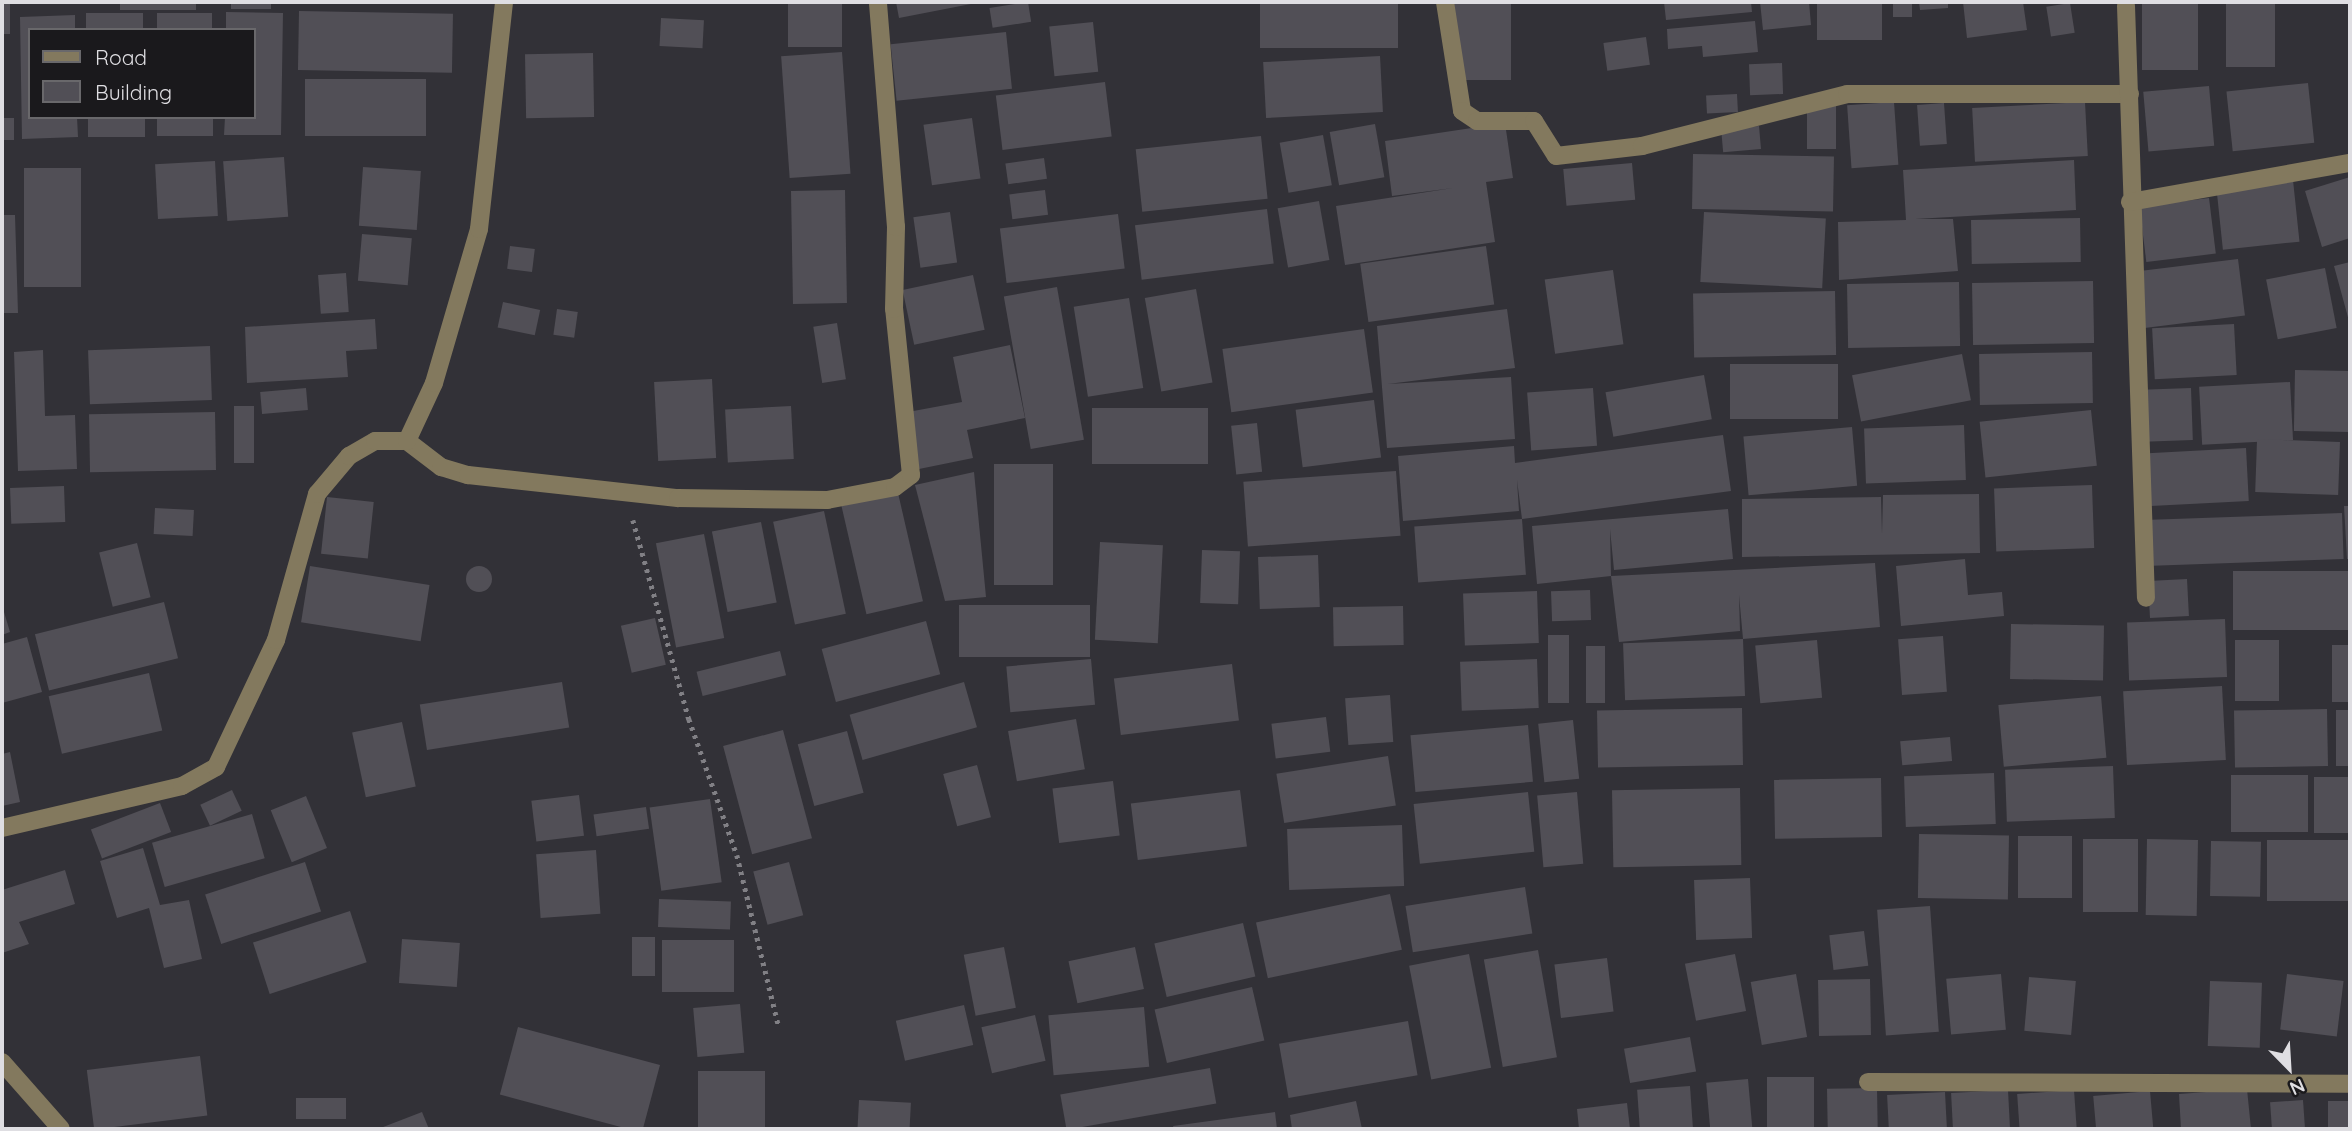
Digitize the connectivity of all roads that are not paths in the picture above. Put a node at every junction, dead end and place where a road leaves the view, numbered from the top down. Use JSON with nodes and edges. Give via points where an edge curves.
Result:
{"nodes":[{"id":1,"x":504,"y":2,"type":"edge"},
{"id":2,"x":878,"y":2,"type":"edge"},
{"id":3,"x":1445,"y":2,"type":"edge"},
{"id":4,"x":2126,"y":6,"type":"dead end"},
{"id":5,"x":2130,"y":94,"type":"junction"},
{"id":6,"x":2350,"y":163,"type":"edge"},
{"id":7,"x":2130,"y":202,"type":"junction"},
{"id":8,"x":407,"y":440,"type":"junction"},
{"id":9,"x":2146,"y":598,"type":"dead end"},
{"id":10,"x":2,"y":828,"type":"edge"},
{"id":11,"x":2,"y":1062,"type":"edge"},
{"id":12,"x":1868,"y":1082,"type":"dead end"},
{"id":13,"x":2350,"y":1084,"type":"edge"},
{"id":14,"x":61,"y":1129,"type":"edge"}],
"edges":[{"from":1,"to":8,"type":"street","via":[[479,229],[447,348]]},
{"from":2,"to":8,"type":"street","via":[[896,227],[894,309],[911,475],[866,495],[775,503],[468,475],[441,467]]},
{"from":3,"to":5,"type":"street","via":[[1462,111],[1477,121],[1534,121],[1556,156],[1642,146],[1847,94]]},
{"from":4,"to":5,"type":"street"},
{"from":5,"to":7,"type":"street"},
{"from":6,"to":7,"type":"street"},
{"from":7,"to":9,"type":"street"},
{"from":8,"to":10,"type":"street","via":[[375,441],[327,475],[308,514],[261,678],[210,773],[182,786]]},
{"from":11,"to":14,"type":"street"},
{"from":12,"to":13,"type":"street"}]}
